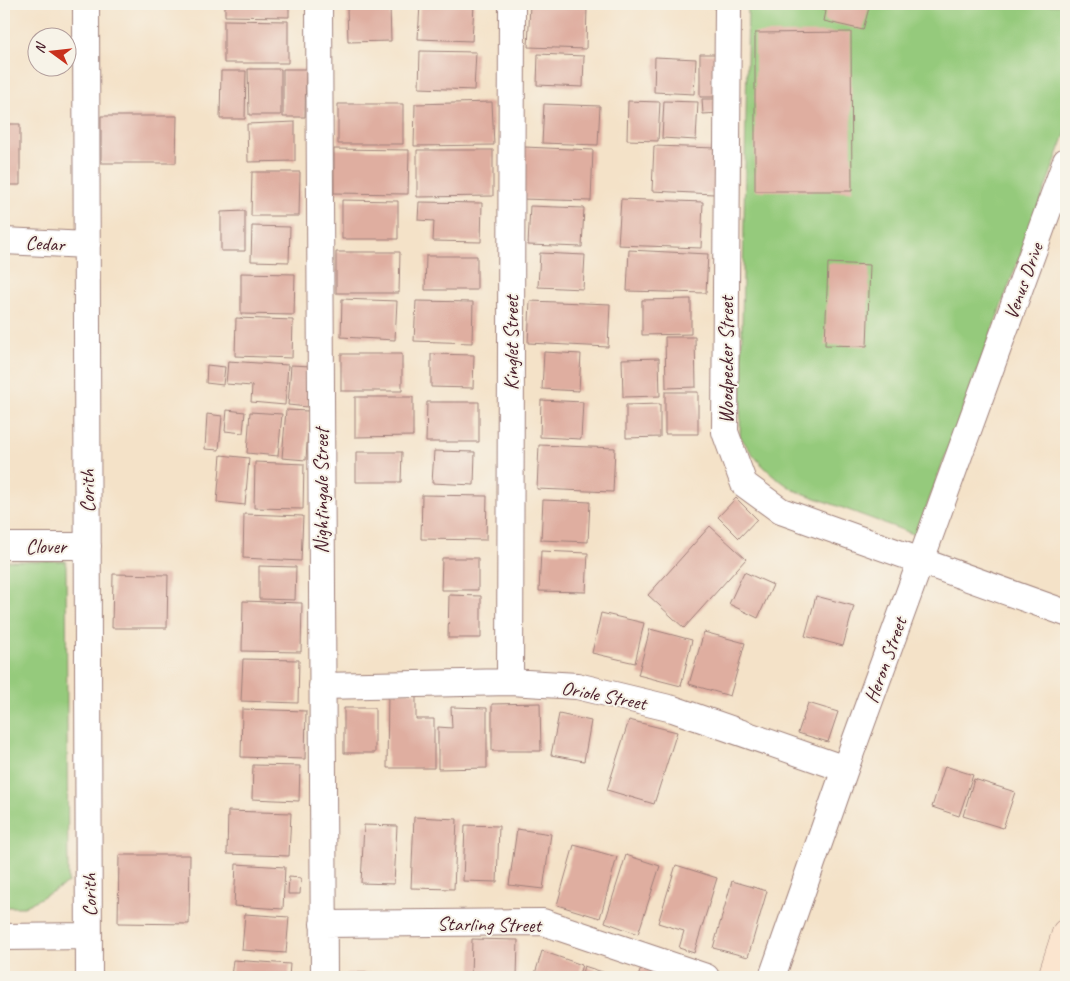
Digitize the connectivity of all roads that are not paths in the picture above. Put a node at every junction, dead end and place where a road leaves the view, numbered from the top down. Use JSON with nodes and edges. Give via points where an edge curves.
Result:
{"nodes":[{"id":1,"x":86,"y":4,"type":"edge"},
{"id":2,"x":319,"y":4,"type":"edge"},
{"id":3,"x":512,"y":4,"type":"edge"},
{"id":4,"x":728,"y":4,"type":"edge"},
{"id":5,"x":1066,"y":161,"type":"edge"},
{"id":6,"x":4,"y":241,"type":"edge"},
{"id":7,"x":87,"y":245,"type":"junction"},
{"id":8,"x":1000,"y":344,"type":"joint"},
{"id":9,"x":4,"y":546,"type":"edge"},
{"id":10,"x":88,"y":546,"type":"junction"},
{"id":11,"x":921,"y":561,"type":"junction"},
{"id":12,"x":1066,"y":613,"type":"edge"},
{"id":13,"x":510,"y":682,"type":"junction"},
{"id":14,"x":322,"y":686,"type":"junction"},
{"id":15,"x":845,"y":769,"type":"junction"},
{"id":16,"x":323,"y":924,"type":"junction"},
{"id":17,"x":1066,"y":933,"type":"edge"},
{"id":18,"x":89,"y":936,"type":"junction"},
{"id":19,"x":4,"y":938,"type":"edge"},
{"id":20,"x":90,"y":977,"type":"edge"},
{"id":21,"x":324,"y":977,"type":"edge"},
{"id":22,"x":706,"y":977,"type":"edge"},
{"id":23,"x":772,"y":977,"type":"edge"},
{"id":24,"x":1052,"y":977,"type":"edge"}],
"edges":[{"from":1,"to":7,"type":"street","name":"Corith"},
{"from":2,"to":14,"type":"street","name":"Nightingale Street"},
{"from":3,"to":13,"type":"street","name":"Kinglet Street"},
{"from":4,"to":11,"type":"street","name":"Woodpecker Street","via":[[725,432],[744,484],[781,511]]},
{"from":5,"to":8,"type":"street","name":"Venus Drive"},
{"from":6,"to":7,"type":"street","name":"Cedar"},
{"from":7,"to":10,"type":"street","name":"Corith"},
{"from":8,"to":11,"type":"street","name":"Heron Street"},
{"from":9,"to":10,"type":"street","name":"Clover"},
{"from":10,"to":18,"type":"street","name":"Corith"},
{"from":11,"to":12,"type":"street","name":"Woodpecker Street"},
{"from":11,"to":15,"type":"street","name":"Heron Street"},
{"from":13,"to":14,"type":"street","name":"Oriole Street"},
{"from":13,"to":15,"type":"street","name":"Oriole Street","via":[[577,686],[673,710]]},
{"from":14,"to":16,"type":"street","name":"Nightingale Street"},
{"from":15,"to":23,"type":"street","name":"Heron Street"},
{"from":16,"to":21,"type":"street","name":"Nightingale Street"},
{"from":16,"to":22,"type":"street","name":"Starling Street","via":[[543,922]]},
{"from":17,"to":24,"type":"main road"},
{"from":18,"to":19,"type":"street"},
{"from":18,"to":20,"type":"street","name":"Corith"}]}
